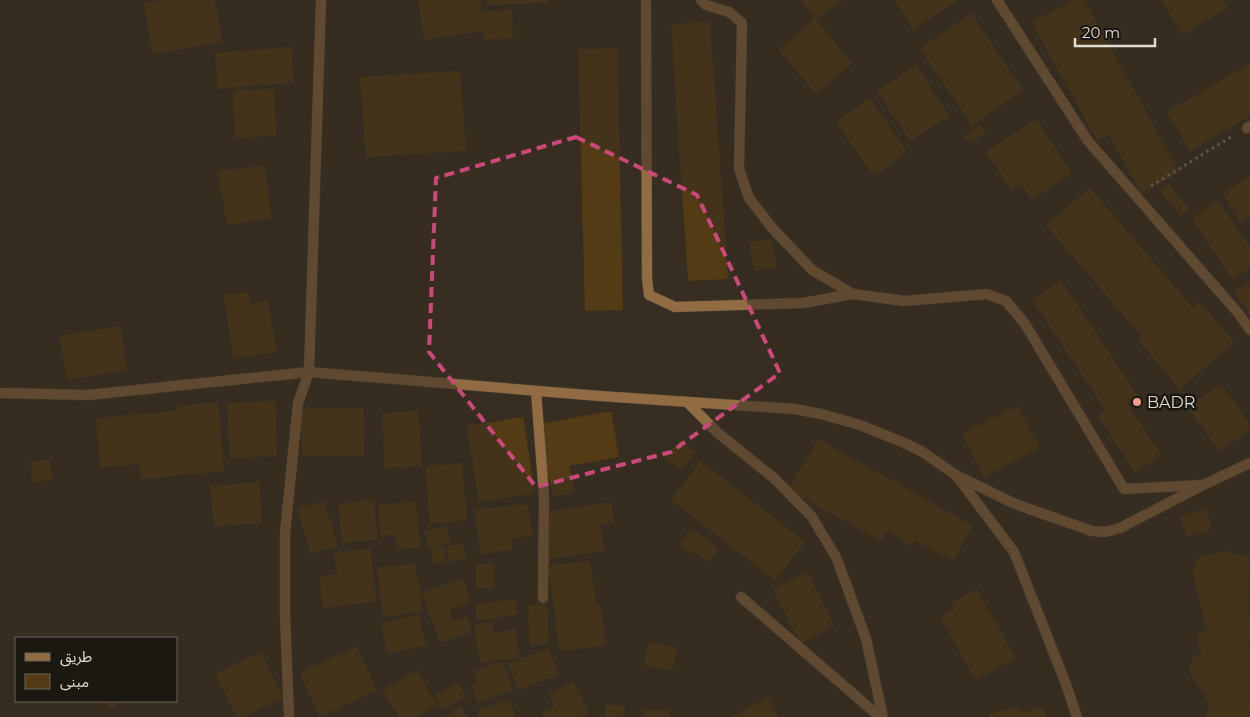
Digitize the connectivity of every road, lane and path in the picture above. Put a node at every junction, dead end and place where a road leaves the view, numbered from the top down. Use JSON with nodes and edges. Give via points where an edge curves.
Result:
{"nodes":[{"id":1,"x":321,"y":0,"type":"edge"},
{"id":2,"x":646,"y":0,"type":"edge"},
{"id":3,"x":701,"y":0,"type":"edge"},
{"id":4,"x":996,"y":0,"type":"edge"},
{"id":5,"x":1248,"y":127,"type":"edge"},
{"id":6,"x":1135,"y":195,"type":"junction"},
{"id":7,"x":852,"y":294,"type":"junction"},
{"id":8,"x":1250,"y":330,"type":"edge"},
{"id":9,"x":309,"y":372,"type":"junction"},
{"id":10,"x":536,"y":391,"type":"junction"},
{"id":11,"x":0,"y":393,"type":"edge"},
{"id":12,"x":687,"y":402,"type":"junction"},
{"id":13,"x":1250,"y":463,"type":"edge"},
{"id":14,"x":956,"y":475,"type":"junction"},
{"id":15,"x":1203,"y":485,"type":"junction"},
{"id":16,"x":741,"y":597,"type":"dead end"},
{"id":17,"x":543,"y":598,"type":"dead end"},
{"id":18,"x":289,"y":717,"type":"edge"},
{"id":19,"x":882,"y":717,"type":"edge"},
{"id":20,"x":1076,"y":717,"type":"edge"}],
"edges":[{"from":1,"to":9,"type":"street"},
{"from":2,"to":7,"type":"street","via":[[649,295],[676,307],[802,304]]},
{"from":3,"to":7,"type":"street","via":[[706,5],[729,12],[742,23],[738,169],[750,198],[773,229],[812,270]]},
{"from":4,"to":6,"type":"street","via":[[1088,141]]},
{"from":5,"to":6,"type":"path"},
{"from":6,"to":8,"type":"street"},
{"from":7,"to":15,"type":"street","via":[[904,301],[987,294],[1006,301],[1025,324],[1124,489]]},
{"from":9,"to":10,"type":"street"},
{"from":9,"to":11,"type":"street","via":[[88,395]]},
{"from":9,"to":18,"type":"street","via":[[298,403],[285,534]]},
{"from":10,"to":12,"type":"street"},
{"from":10,"to":17,"type":"street","via":[[544,496]]},
{"from":12,"to":14,"type":"street","via":[[795,409],[820,414],[860,425],[902,442]]},
{"from":12,"to":19,"type":"street","via":[[718,433],[775,479],[812,517],[837,559],[866,638]]},
{"from":13,"to":15,"type":"street"},
{"from":14,"to":15,"type":"street","via":[[1015,504],[1092,531],[1106,532],[1120,528]]},
{"from":14,"to":20,"type":"street","via":[[1014,552]]},
{"from":16,"to":19,"type":"street"}]}
